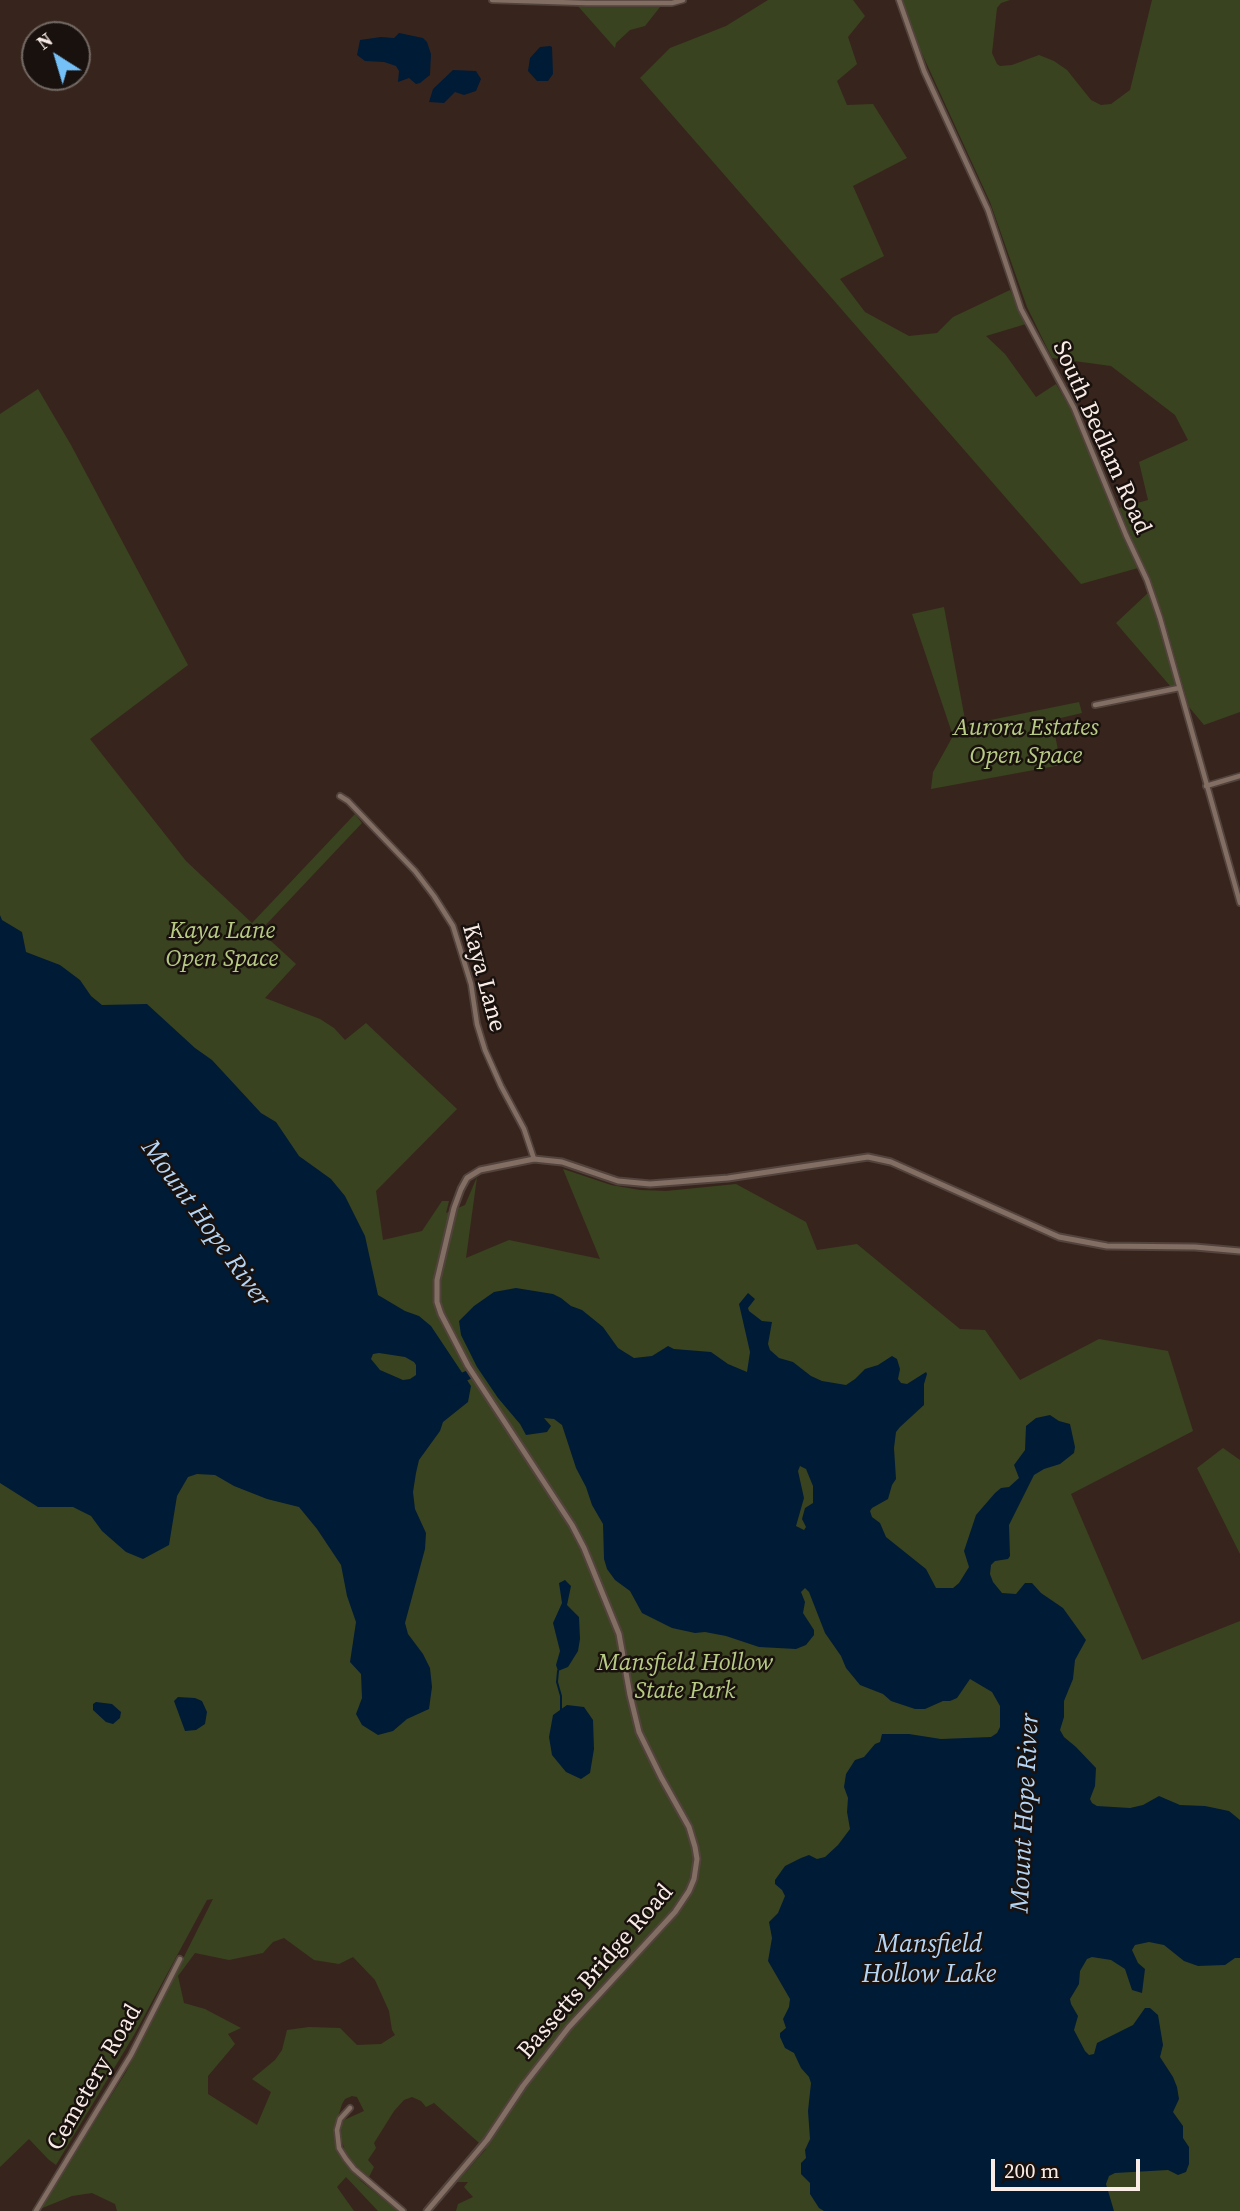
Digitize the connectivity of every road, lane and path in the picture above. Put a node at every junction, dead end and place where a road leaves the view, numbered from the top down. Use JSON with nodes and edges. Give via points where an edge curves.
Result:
{"nodes":[{"id":1,"x":492,"y":0,"type":"edge"},
{"id":2,"x":683,"y":0,"type":"edge"},
{"id":3,"x":899,"y":0,"type":"edge"},
{"id":4,"x":1179,"y":688,"type":"junction"},
{"id":5,"x":1095,"y":705,"type":"dead end"},
{"id":6,"x":1240,"y":776,"type":"edge"},
{"id":7,"x":1206,"y":786,"type":"junction"},
{"id":8,"x":340,"y":796,"type":"dead end"},
{"id":9,"x":1240,"y":902,"type":"edge"},
{"id":10,"x":534,"y":1159,"type":"junction"},
{"id":11,"x":1240,"y":1251,"type":"edge"},
{"id":12,"x":180,"y":1959,"type":"dead end"},
{"id":13,"x":350,"y":2108,"type":"dead end"},
{"id":14,"x":36,"y":2211,"type":"edge"},
{"id":15,"x":403,"y":2211,"type":"edge"},
{"id":16,"x":426,"y":2211,"type":"edge"}],
"edges":[{"from":1,"to":2,"type":"street"},
{"from":3,"to":4,"type":"street","name":"South Bedlam Road","via":[[924,71],[988,210],[1021,309],[1074,408],[1147,580]]},
{"from":4,"to":5,"type":"street"},
{"from":4,"to":7,"type":"street","name":"South Bedlam Road"},
{"from":6,"to":7,"type":"street"},
{"from":7,"to":9,"type":"street","name":"South Bedlam Road"},
{"from":8,"to":10,"type":"street","name":"Kaya Lane","via":[[415,871],[453,926],[485,1050]]},
{"from":10,"to":11,"type":"street","via":[[562,1162],[618,1181],[650,1184],[728,1178],[868,1157],[891,1162],[1059,1237],[1107,1247]]},
{"from":10,"to":16,"type":"street","name":"Bassetts Bridge Road","via":[[480,1170],[467,1178],[454,1208],[437,1302],[486,1395],[572,1525],[598,1579],[618,1634],[636,1724],[689,1827],[696,1869],[676,1912],[569,2027],[487,2140]]},
{"from":12,"to":14,"type":"street","name":"Cemetery Road","via":[[131,2054]]},
{"from":13,"to":15,"type":"street","via":[[337,2130],[340,2148],[354,2169]]}]}
